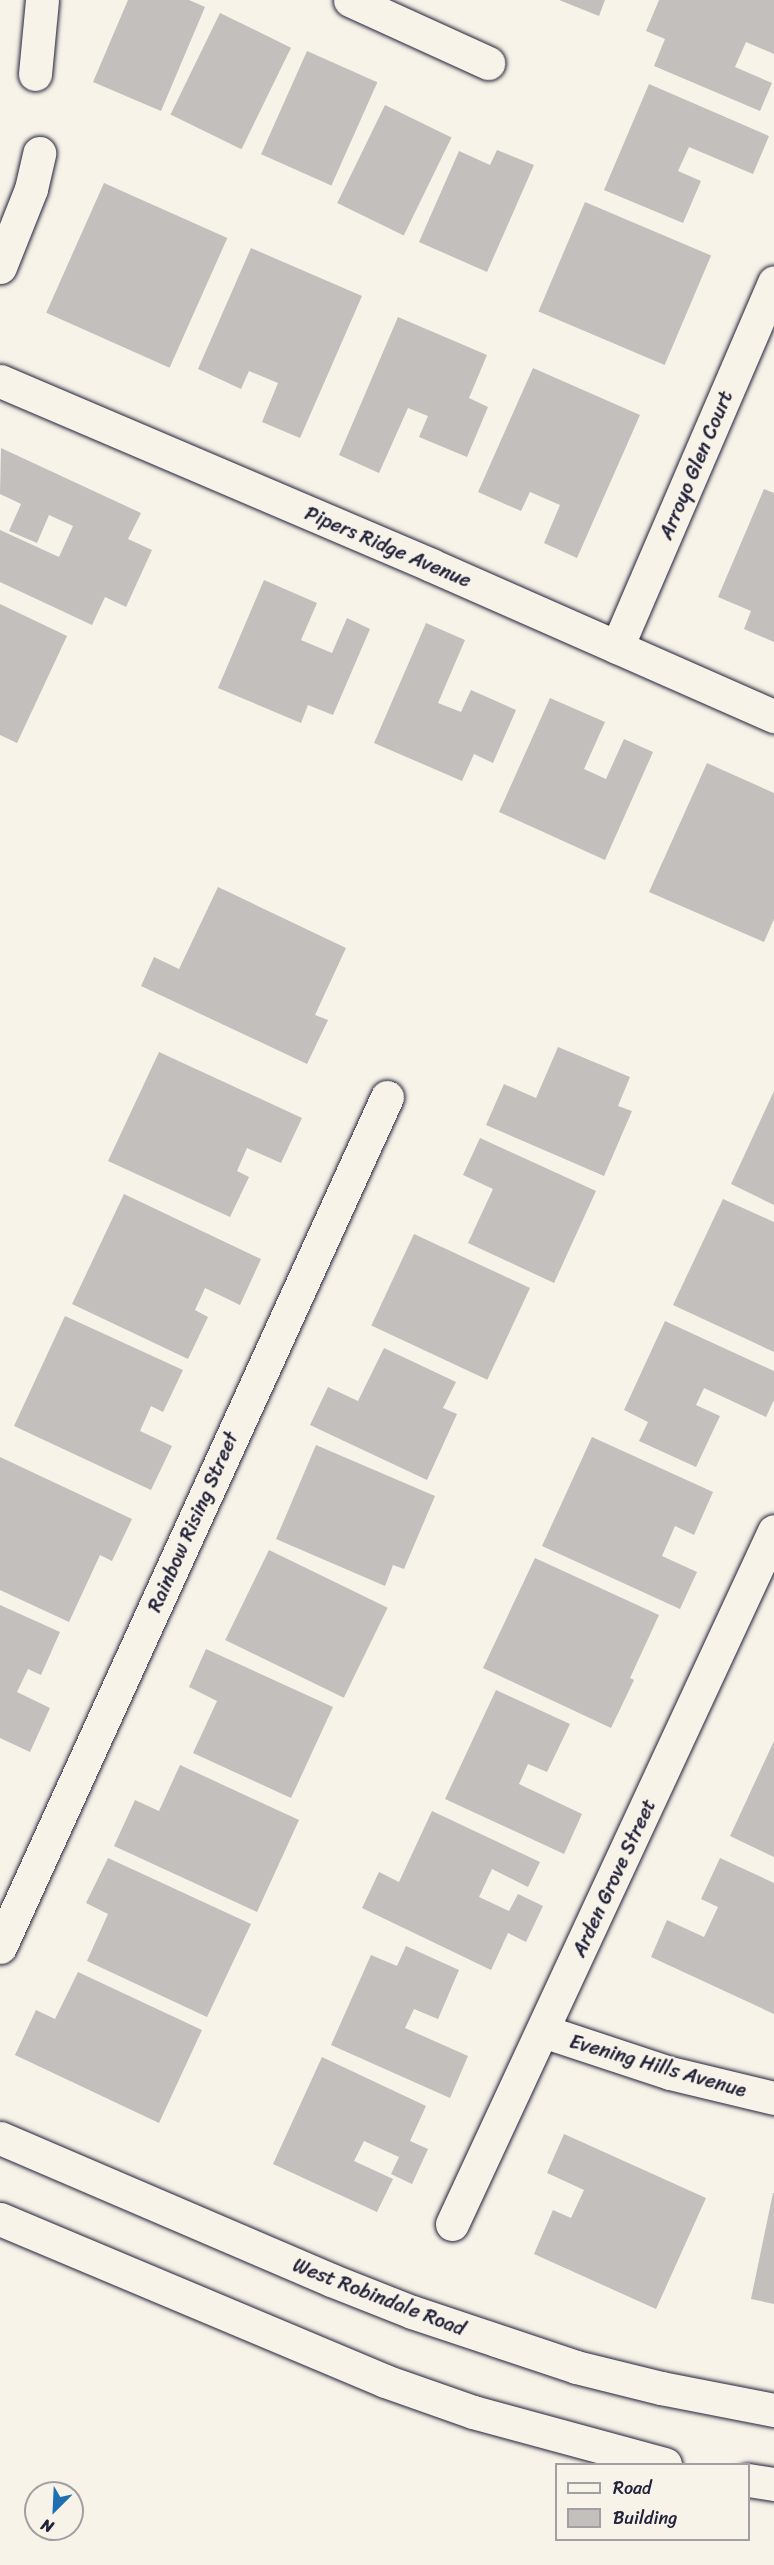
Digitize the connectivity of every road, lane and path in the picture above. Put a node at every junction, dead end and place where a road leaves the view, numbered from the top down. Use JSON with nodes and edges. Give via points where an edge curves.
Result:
{"nodes":[{"id":1,"x":42,"y":0,"type":"edge"},
{"id":2,"x":350,"y":0,"type":"edge"},
{"id":3,"x":488,"y":63,"type":"dead end"},
{"id":4,"x":35,"y":74,"type":"dead end"},
{"id":5,"x":39,"y":153,"type":"dead end"},
{"id":6,"x":0,"y":267,"type":"edge"},
{"id":7,"x":774,"y":282,"type":"edge"},
{"id":8,"x":0,"y":381,"type":"edge"},
{"id":9,"x":617,"y":647,"type":"junction"},
{"id":10,"x":774,"y":716,"type":"edge"},
{"id":11,"x":387,"y":1098,"type":"dead end"},
{"id":12,"x":774,"y":1531,"type":"edge"},
{"id":13,"x":0,"y":1947,"type":"edge"},
{"id":14,"x":543,"y":2031,"type":"junction"},
{"id":15,"x":774,"y":2098,"type":"edge"},
{"id":16,"x":0,"y":2138,"type":"edge"},
{"id":17,"x":0,"y":2219,"type":"edge"},
{"id":18,"x":452,"y":2223,"type":"dead end"},
{"id":19,"x":774,"y":2410,"type":"edge"},
{"id":20,"x":661,"y":2463,"type":"edge"},
{"id":21,"x":750,"y":2480,"type":"edge"},
{"id":22,"x":774,"y":2484,"type":"edge"}],
"edges":[{"from":1,"to":4,"type":"street"},
{"from":2,"to":3,"type":"street"},
{"from":5,"to":6,"type":"street","via":[[30,189]]},
{"from":7,"to":9,"type":"street","name":"Arroyo Glen Court"},
{"from":8,"to":9,"type":"street","name":"Pipers Ridge Avenue"},
{"from":9,"to":10,"type":"street","name":"Pipers Ridge Avenue"},
{"from":11,"to":13,"type":"street","name":"Rainbow Rising Street"},
{"from":12,"to":14,"type":"street","name":"Arden Grove Street"},
{"from":14,"to":15,"type":"street","name":"Evening Hills Avenue","via":[[670,2073]]},
{"from":14,"to":18,"type":"street","name":"Arden Grove Street"},
{"from":16,"to":19,"type":"street","name":"West Robindale Road","via":[[422,2315],[576,2367]]},
{"from":17,"to":20,"type":"street","via":[[385,2381],[473,2412]]},
{"from":21,"to":22,"type":"street"}]}
